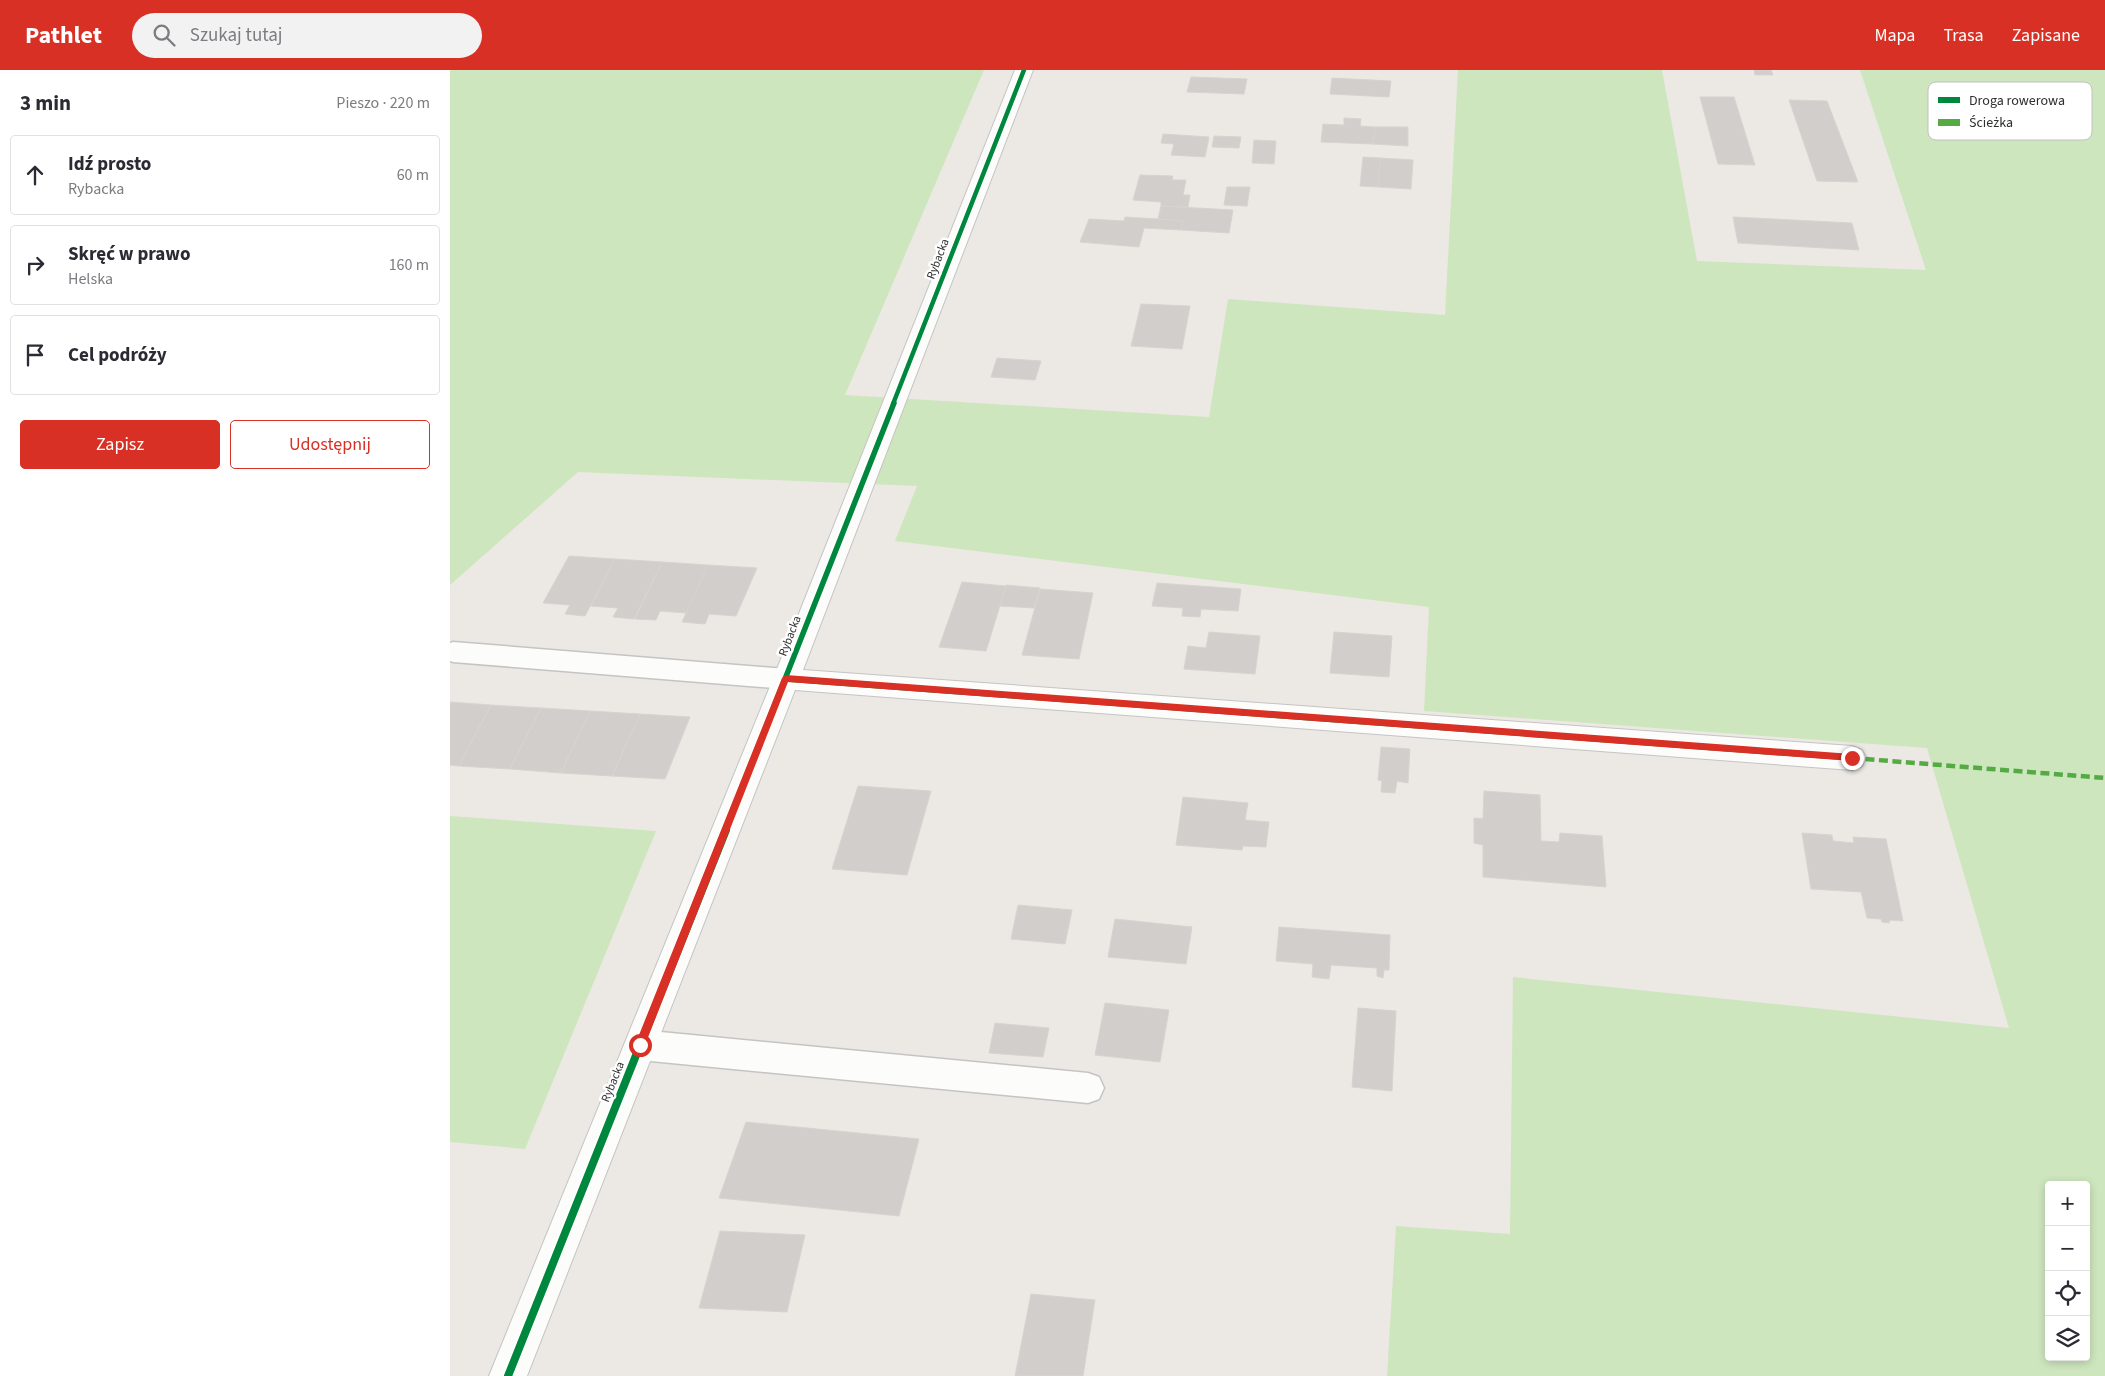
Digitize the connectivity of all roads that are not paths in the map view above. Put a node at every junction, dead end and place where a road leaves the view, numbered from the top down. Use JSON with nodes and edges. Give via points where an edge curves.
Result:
{"nodes":[{"id":1,"x":1024,"y":70,"type":"edge"},
{"id":2,"x":453,"y":652,"type":"dead end"},
{"id":3,"x":786,"y":678,"type":"junction"},
{"id":4,"x":1852,"y":758,"type":"dead end"},
{"id":5,"x":640,"y":1045,"type":"junction"},
{"id":6,"x":1088,"y":1088,"type":"dead end"},
{"id":7,"x":508,"y":1376,"type":"edge"}],
"edges":[{"from":1,"to":3,"type":"street","name":"Rybacka"},
{"from":2,"to":3,"type":"lane"},
{"from":3,"to":4,"type":"street"},
{"from":3,"to":5,"type":"street","name":"Rybacka"},
{"from":5,"to":6,"type":"lane"},
{"from":5,"to":7,"type":"street","name":"Rybacka"}]}
